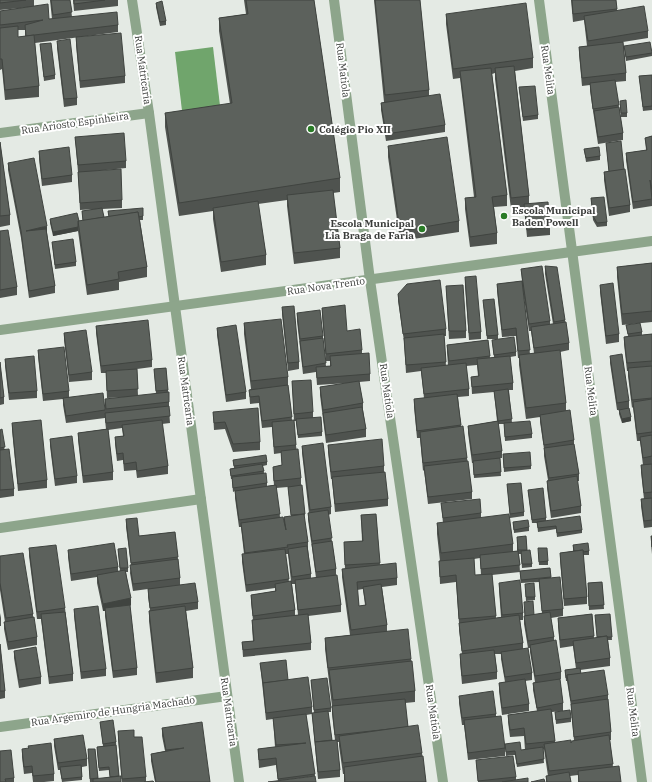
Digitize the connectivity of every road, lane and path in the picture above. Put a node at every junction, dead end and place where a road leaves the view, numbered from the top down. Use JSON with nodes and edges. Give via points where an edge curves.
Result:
{"nodes":[{"id":1,"x":132,"y":0,"type":"edge"},
{"id":2,"x":334,"y":0,"type":"edge"},
{"id":3,"x":538,"y":0,"type":"edge"},
{"id":4,"x":149,"y":113,"type":"junction"},
{"id":5,"x":0,"y":133,"type":"edge"},
{"id":6,"x":652,"y":241,"type":"edge"},
{"id":7,"x":573,"y":252,"type":"junction"},
{"id":8,"x":370,"y":280,"type":"junction"},
{"id":9,"x":175,"y":306,"type":"junction"},
{"id":10,"x":0,"y":330,"type":"edge"},
{"id":11,"x":201,"y":499,"type":"junction"},
{"id":12,"x":0,"y":528,"type":"edge"},
{"id":13,"x":227,"y":696,"type":"junction"},
{"id":14,"x":0,"y":727,"type":"edge"},
{"id":15,"x":239,"y":782,"type":"edge"},
{"id":16,"x":444,"y":782,"type":"edge"},
{"id":17,"x":642,"y":782,"type":"edge"}],
"edges":[{"from":1,"to":4,"type":"street","name":"Rua Matricaria"},
{"from":2,"to":8,"type":"street","name":"Rua Matiola"},
{"from":3,"to":7,"type":"street","name":"Rua Melita"},
{"from":4,"to":5,"type":"street","name":"Rua Ariosto Espinheira"},
{"from":4,"to":9,"type":"street","name":"Rua Matricaria"},
{"from":6,"to":7,"type":"street","name":"Rua Nova Trento"},
{"from":7,"to":8,"type":"street","name":"Rua Nova Trento"},
{"from":7,"to":17,"type":"street","name":"Rua Melita"},
{"from":8,"to":9,"type":"street","name":"Rua Nova Trento"},
{"from":8,"to":16,"type":"street","name":"Rua Matiola"},
{"from":9,"to":10,"type":"street","name":"Rua Nova Trento"},
{"from":9,"to":11,"type":"street","name":"Rua Matricaria"},
{"from":11,"to":12,"type":"street"},
{"from":11,"to":13,"type":"street","name":"Rua Matricaria"},
{"from":13,"to":14,"type":"street","name":"Rua Argemiro de Hungria Machado"},
{"from":13,"to":15,"type":"street","name":"Rua Matricaria"}]}
